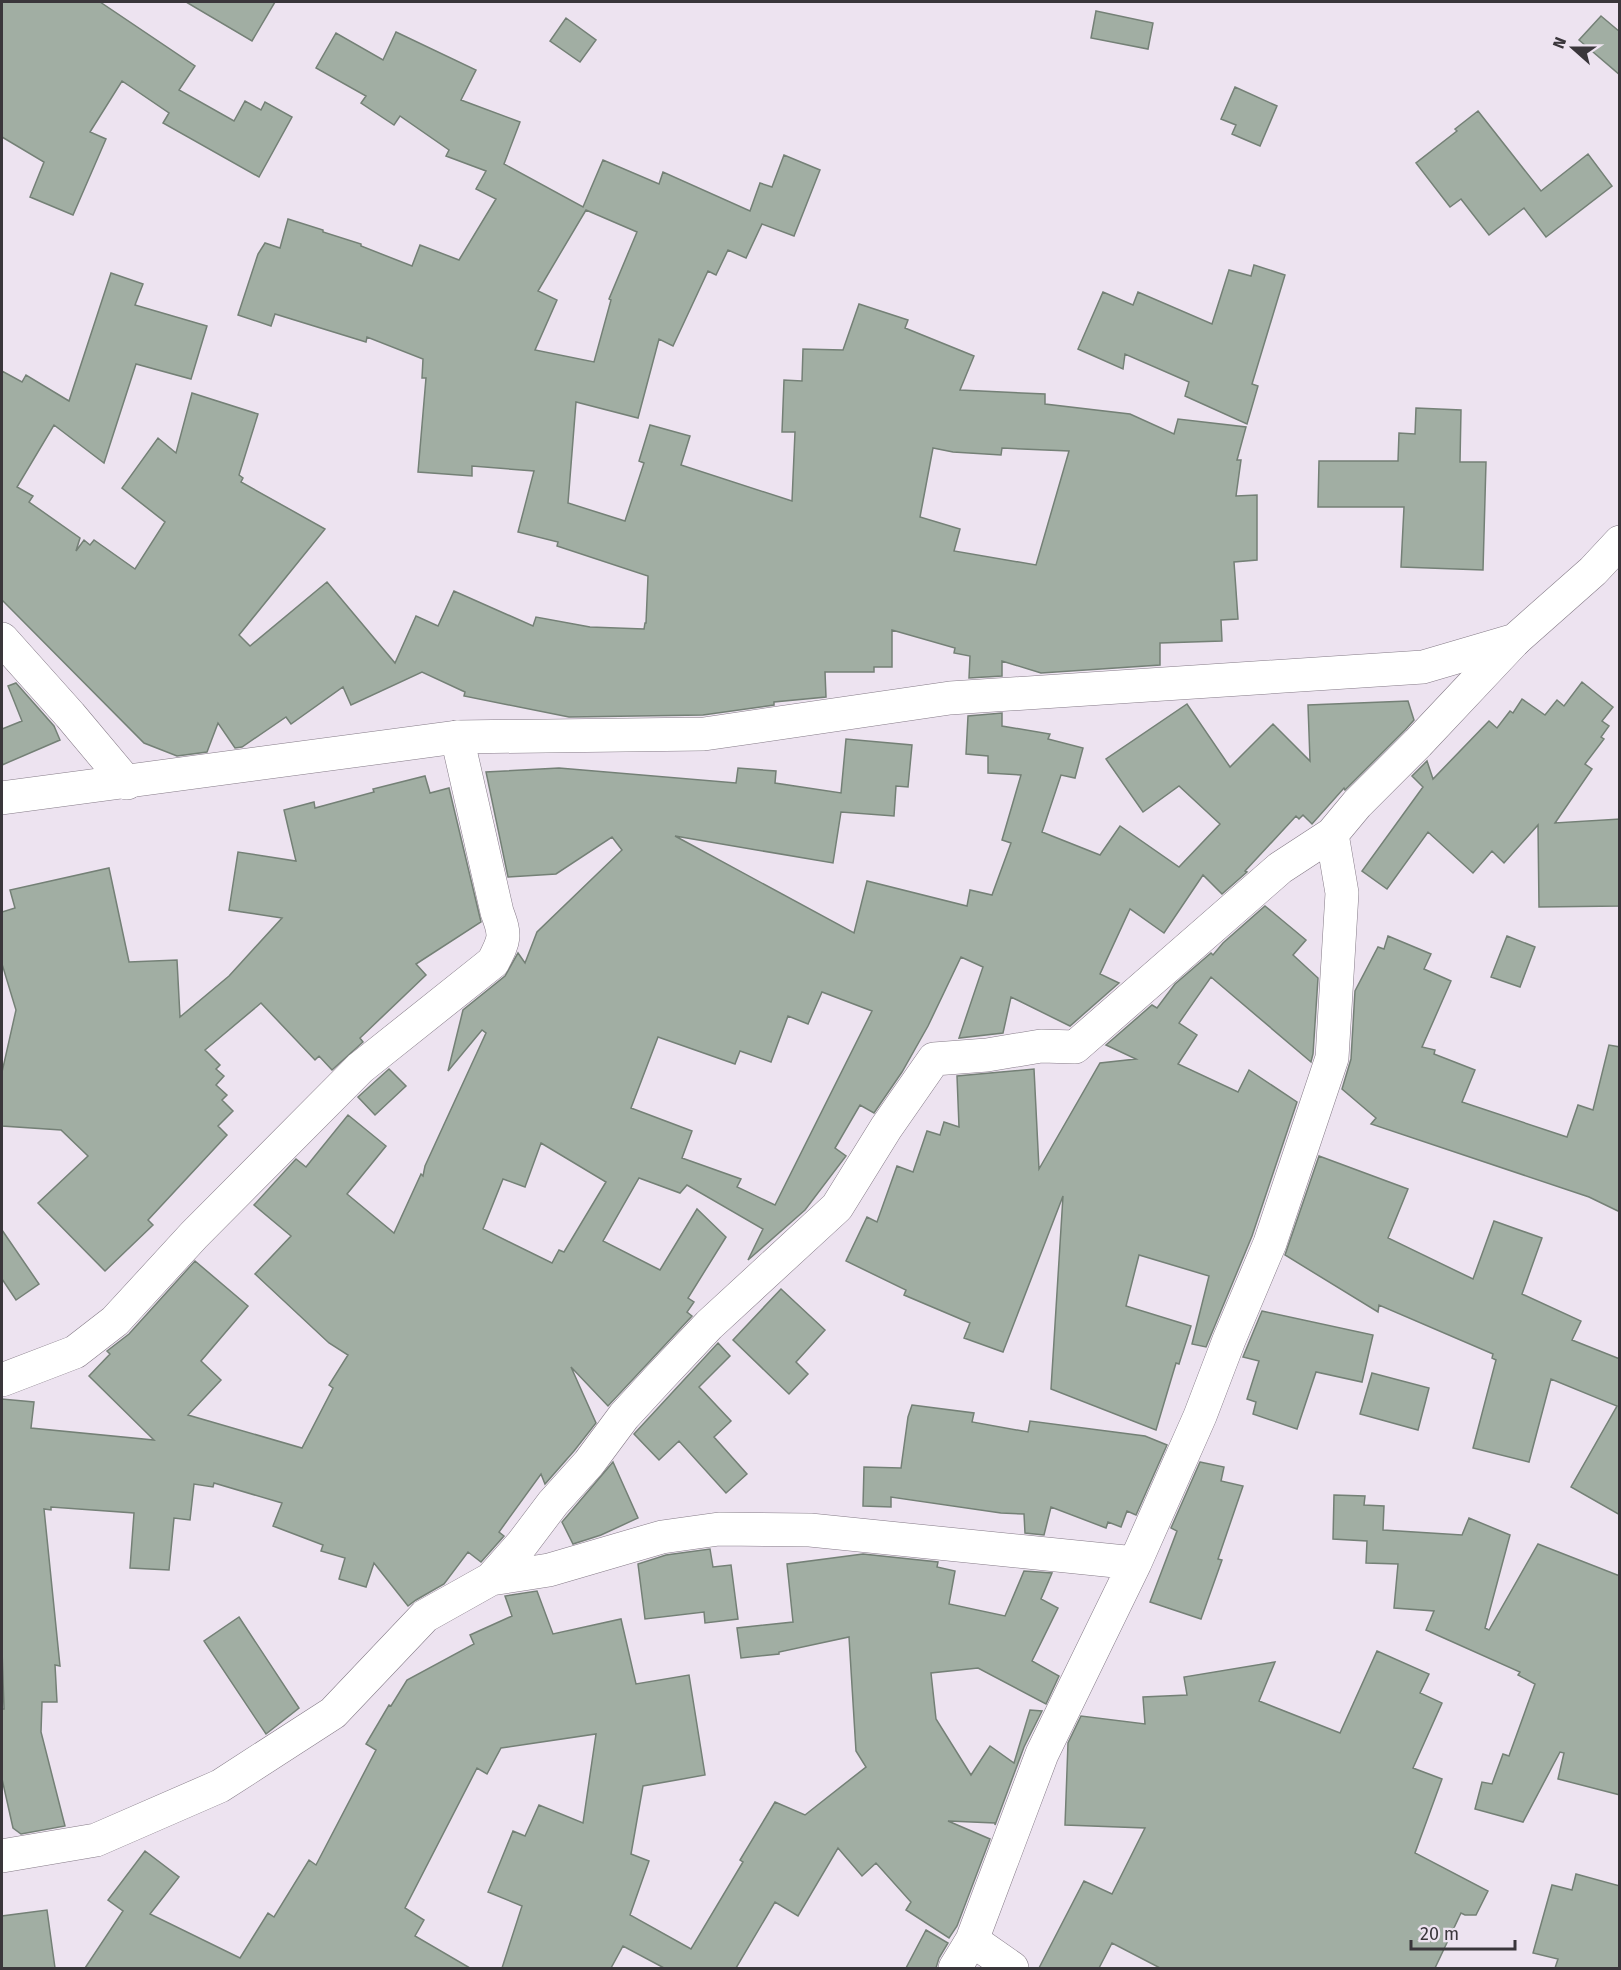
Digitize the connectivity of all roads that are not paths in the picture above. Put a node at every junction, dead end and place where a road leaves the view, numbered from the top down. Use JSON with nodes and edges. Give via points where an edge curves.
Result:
{"nodes":[{"id":1,"x":1620,"y":542,"type":"edge"},
{"id":2,"x":2,"y":639,"type":"edge"},
{"id":3,"x":1515,"y":640,"type":"junction"},
{"id":4,"x":457,"y":737,"type":"junction"},
{"id":5,"x":128,"y":783,"type":"junction"},
{"id":6,"x":2,"y":798,"type":"edge"},
{"id":7,"x":1332,"y":834,"type":"junction"},
{"id":8,"x":2,"y":1380,"type":"edge"},
{"id":9,"x":1135,"y":1563,"type":"junction"},
{"id":10,"x":491,"y":1579,"type":"junction"},
{"id":11,"x":2,"y":1856,"type":"edge"},
{"id":12,"x":972,"y":1940,"type":"junction"},
{"id":13,"x":955,"y":1968,"type":"edge"},
{"id":14,"x":1011,"y":1968,"type":"edge"}],
"edges":[{"from":1,"to":3,"type":"street"},
{"from":2,"to":5,"type":"street"},
{"from":3,"to":4,"type":"street","via":[[1423,668],[950,698],[704,734]]},
{"from":3,"to":7,"type":"street"},
{"from":4,"to":5,"type":"street"},
{"from":4,"to":8,"type":"street","via":[[503,928],[503,942],[494,962],[360,1068],[194,1235],[115,1321],[75,1353]]},
{"from":5,"to":6,"type":"street"},
{"from":7,"to":9,"type":"street","via":[[1342,893],[1332,1058],[1270,1243]]},
{"from":7,"to":10,"type":"street","via":[[1280,868],[1075,1047],[1041,1046],[934,1059],[837,1207],[709,1325],[660,1377]]},
{"from":9,"to":10,"type":"street","via":[[810,1530],[719,1529],[662,1537],[549,1570]]},
{"from":9,"to":12,"type":"street","via":[[1042,1754]]},
{"from":10,"to":11,"type":"street","via":[[425,1616],[333,1713],[220,1786],[96,1840]]},
{"from":12,"to":13,"type":"street"},
{"from":12,"to":14,"type":"street"}]}
